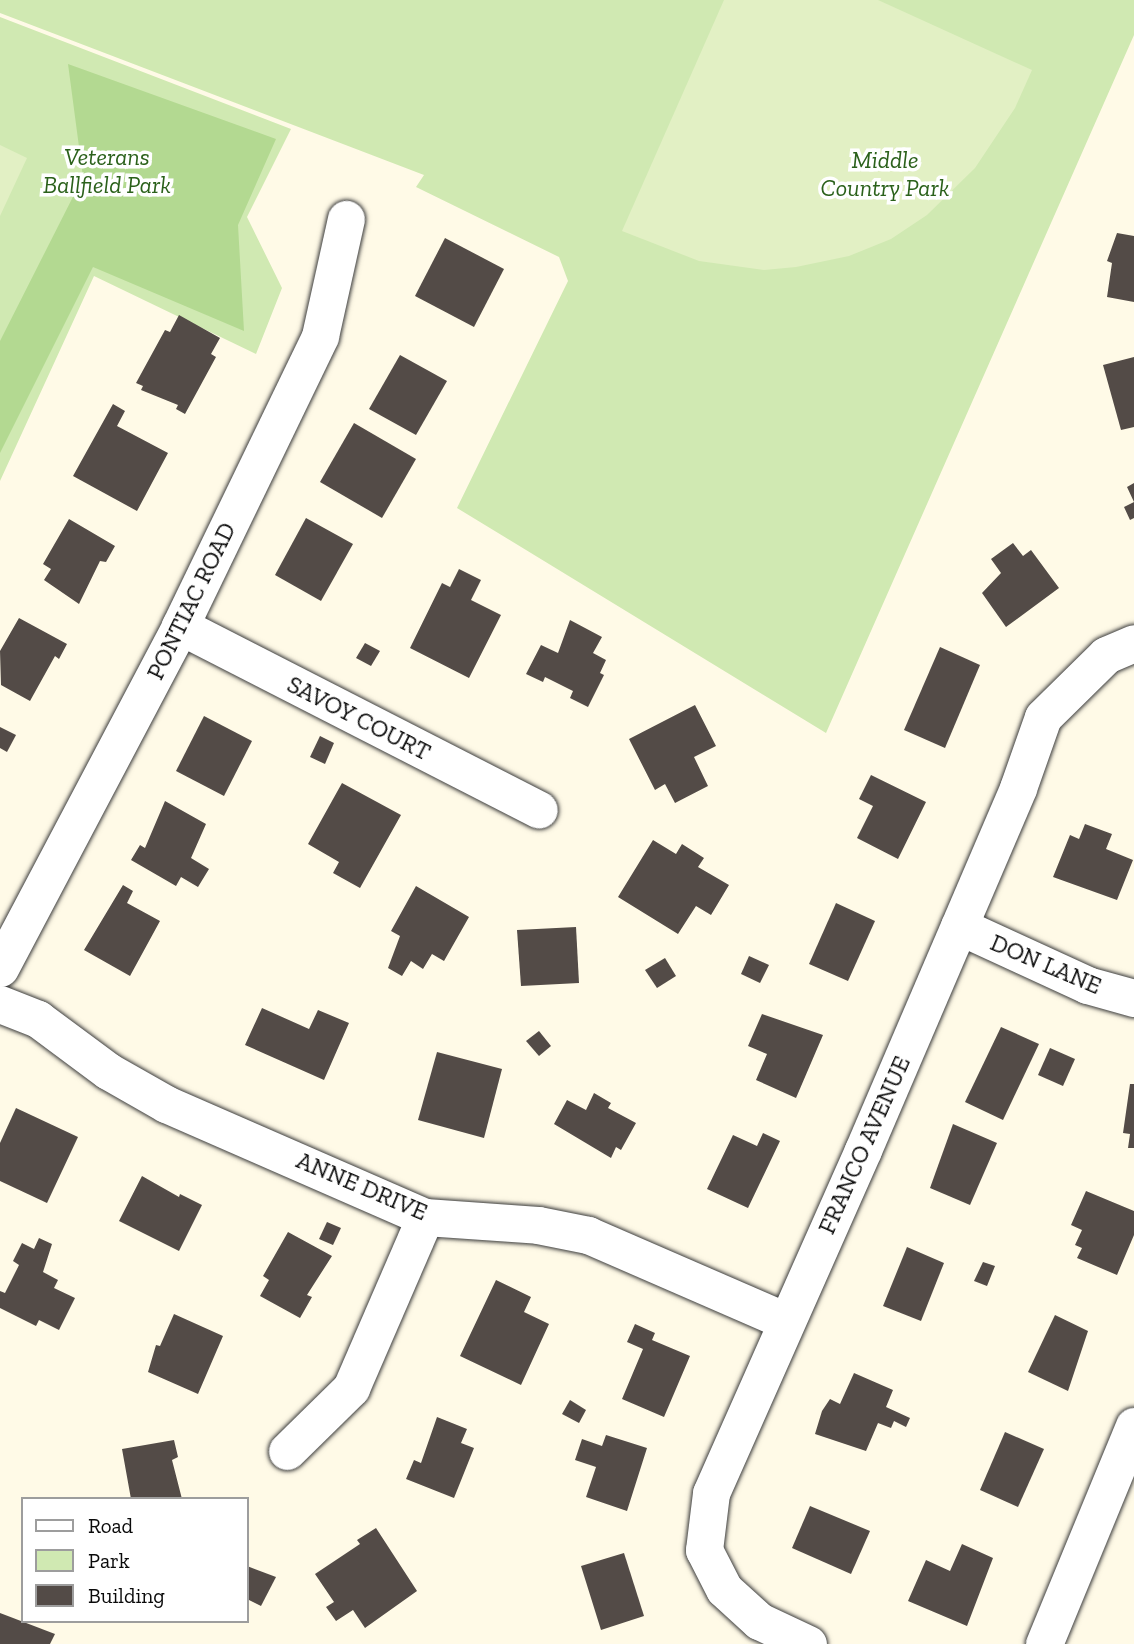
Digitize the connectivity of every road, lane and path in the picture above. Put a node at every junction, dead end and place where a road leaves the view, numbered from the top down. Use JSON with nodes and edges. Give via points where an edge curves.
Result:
{"nodes":[{"id":1,"x":346,"y":219,"type":"dead end"},
{"id":2,"x":180,"y":626,"type":"junction"},
{"id":3,"x":1134,"y":643,"type":"edge"},
{"id":4,"x":539,"y":810,"type":"dead end"},
{"id":5,"x":959,"y":926,"type":"junction"},
{"id":6,"x":0,"y":968,"type":"edge"},
{"id":7,"x":1134,"y":998,"type":"edge"},
{"id":8,"x":0,"y":1004,"type":"edge"},
{"id":9,"x":425,"y":1217,"type":"junction"},
{"id":10,"x":786,"y":1321,"type":"junction"},
{"id":11,"x":1134,"y":1426,"type":"edge"},
{"id":12,"x":287,"y":1451,"type":"dead end"},
{"id":13,"x":808,"y":1644,"type":"edge"},
{"id":14,"x":1044,"y":1644,"type":"edge"}],
"edges":[{"from":1,"to":2,"type":"street","name":"PONTIAC ROAD","via":[[320,336]]},
{"from":2,"to":4,"type":"street","name":"SAVOY COURT"},
{"from":2,"to":6,"type":"street","name":"PONTIAC ROAD"},
{"from":3,"to":5,"type":"street","name":"FRANCO AVENUE","via":[[1106,655],[1043,717]]},
{"from":5,"to":7,"type":"street","name":"DON LANE","via":[[1087,985]]},
{"from":5,"to":10,"type":"street","name":"FRANCO AVENUE"},
{"from":8,"to":9,"type":"street","name":"ANNE DRIVE","via":[[38,1019],[108,1071],[166,1104]]},
{"from":9,"to":10,"type":"street","name":"ANNE DRIVE","via":[[538,1225],[589,1235]]},
{"from":9,"to":12,"type":"street","via":[[351,1388]]},
{"from":10,"to":13,"type":"street","name":"FRANCO AVENUE","via":[[711,1493],[704,1550],[724,1590],[750,1614]]},
{"from":11,"to":14,"type":"street"}]}
